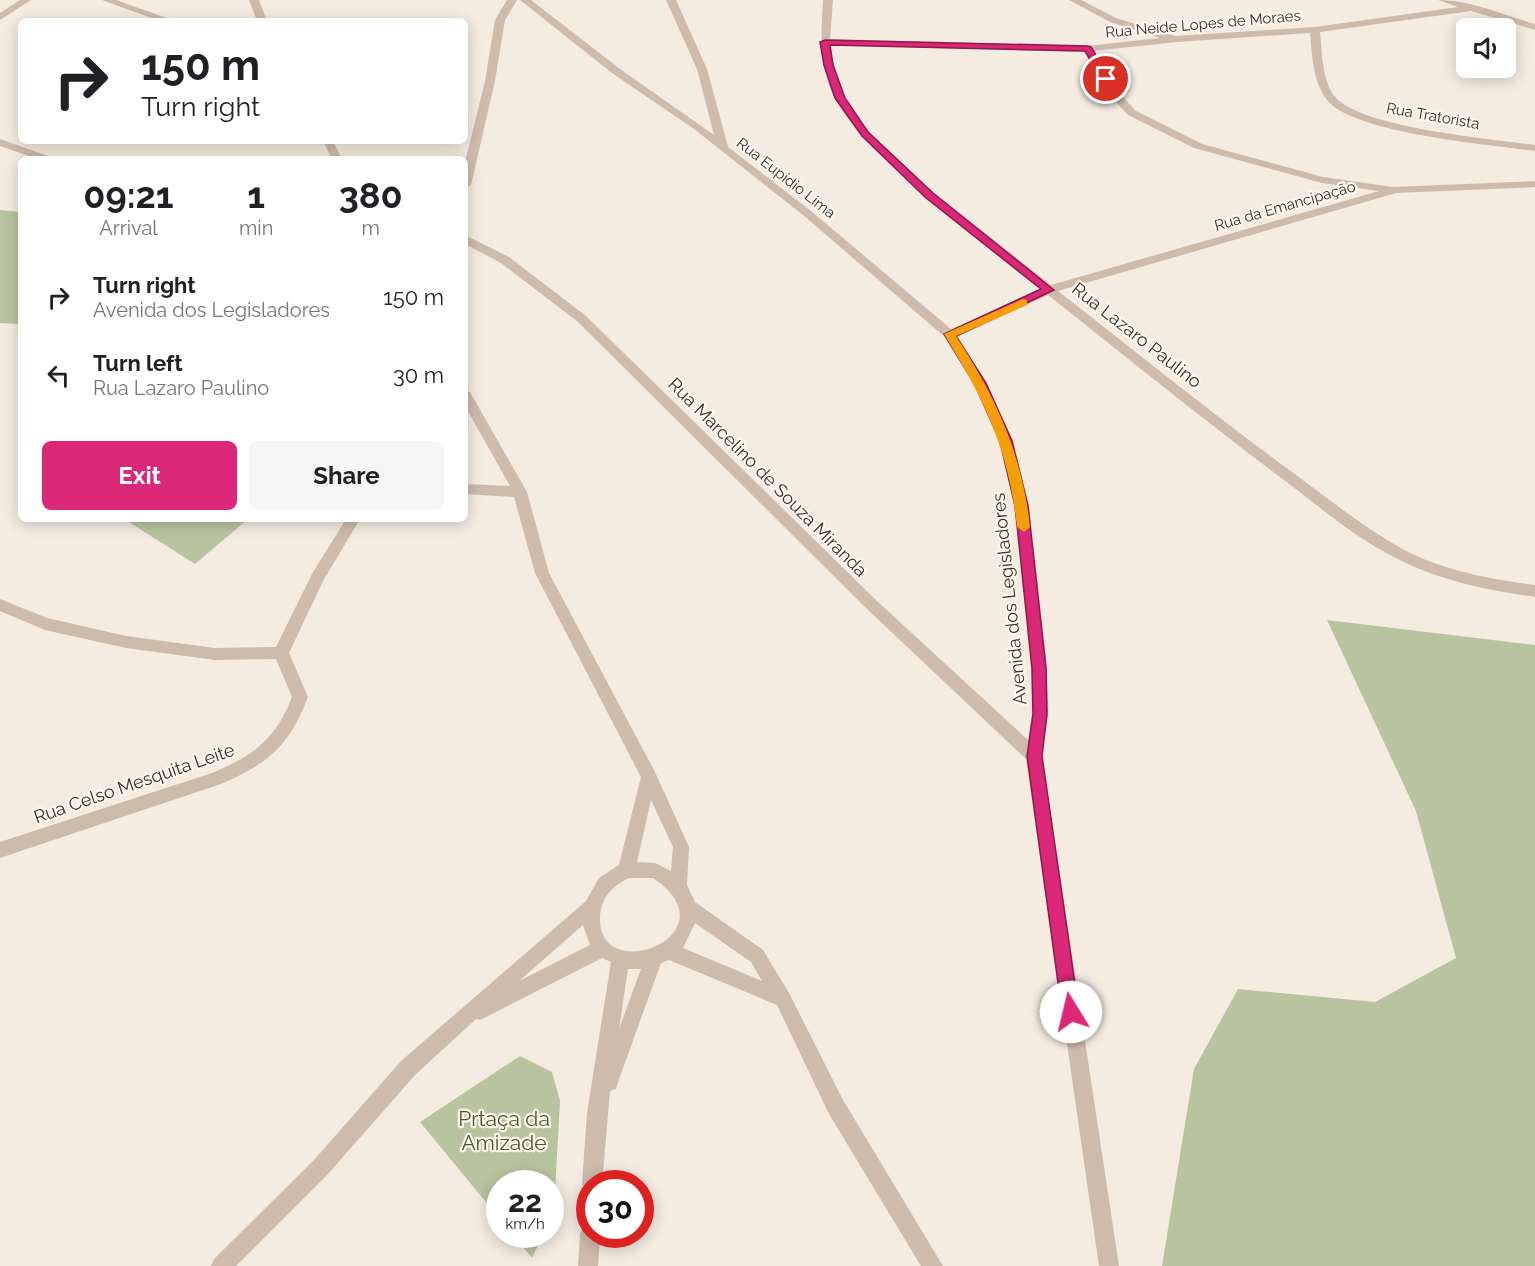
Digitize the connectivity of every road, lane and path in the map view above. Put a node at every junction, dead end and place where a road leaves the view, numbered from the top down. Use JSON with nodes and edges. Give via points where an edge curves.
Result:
{"nodes":[{"id":1,"x":26,"y":0,"type":"edge"},
{"id":2,"x":107,"y":0,"type":"edge"},
{"id":3,"x":254,"y":0,"type":"edge"},
{"id":4,"x":512,"y":0,"type":"edge"},
{"id":5,"x":525,"y":0,"type":"edge"},
{"id":6,"x":671,"y":0,"type":"edge"},
{"id":7,"x":828,"y":0,"type":"edge"},
{"id":8,"x":1074,"y":0,"type":"edge"},
{"id":9,"x":1443,"y":0,"type":"edge"},
{"id":10,"x":1474,"y":8,"type":"junction"},
{"id":11,"x":0,"y":17,"type":"edge"},
{"id":12,"x":161,"y":18,"type":"edge"},
{"id":13,"x":261,"y":18,"type":"edge"},
{"id":14,"x":1535,"y":27,"type":"edge"},
{"id":15,"x":1315,"y":30,"type":"junction"},
{"id":16,"x":1177,"y":39,"type":"junction"},
{"id":17,"x":825,"y":42,"type":"junction"},
{"id":18,"x":1088,"y":49,"type":"junction"},
{"id":19,"x":0,"y":142,"type":"edge"},
{"id":20,"x":723,"y":148,"type":"junction"},
{"id":21,"x":1535,"y":148,"type":"edge"},
{"id":22,"x":39,"y":156,"type":"edge"},
{"id":23,"x":468,"y":173,"type":"edge"},
{"id":24,"x":1535,"y":184,"type":"edge"},
{"id":25,"x":1395,"y":190,"type":"junction"},
{"id":26,"x":468,"y":241,"type":"edge"},
{"id":27,"x":1048,"y":290,"type":"junction"},
{"id":28,"x":950,"y":334,"type":"junction"},
{"id":29,"x":468,"y":400,"type":"edge"},
{"id":30,"x":468,"y":489,"type":"edge"},
{"id":31,"x":520,"y":492,"type":"junction"},
{"id":32,"x":351,"y":522,"type":"edge"},
{"id":33,"x":1535,"y":591,"type":"edge"},
{"id":34,"x":0,"y":606,"type":"edge"},
{"id":35,"x":281,"y":653,"type":"junction"},
{"id":36,"x":1034,"y":756,"type":"junction"},
{"id":37,"x":649,"y":777,"type":"junction"},
{"id":38,"x":0,"y":850,"type":"edge"},
{"id":39,"x":626,"y":870,"type":"junction"},
{"id":40,"x":679,"y":885,"type":"junction"},
{"id":41,"x":591,"y":907,"type":"junction"},
{"id":42,"x":689,"y":908,"type":"junction"},
{"id":43,"x":602,"y":948,"type":"junction"},
{"id":44,"x":661,"y":955,"type":"junction"},
{"id":45,"x":620,"y":960,"type":"junction"},
{"id":46,"x":783,"y":999,"type":"junction"},
{"id":47,"x":456,"y":1024,"type":"junction"},
{"id":48,"x":597,"y":1113,"type":"junction"},
{"id":49,"x":593,"y":1170,"type":"edge"},
{"id":50,"x":589,"y":1248,"type":"edge"},
{"id":51,"x":221,"y":1266,"type":"edge"},
{"id":52,"x":588,"y":1266,"type":"edge"},
{"id":53,"x":933,"y":1266,"type":"edge"},
{"id":54,"x":1109,"y":1266,"type":"edge"}],
"edges":[{"from":1,"to":11,"type":"street"},
{"from":2,"to":12,"type":"street"},
{"from":3,"to":13,"type":"street"},
{"from":4,"to":23,"type":"street","via":[[500,20]]},
{"from":5,"to":20,"type":"street"},
{"from":6,"to":20,"type":"street","name":"Rua Eupídio Lima","via":[[702,69]]},
{"from":7,"to":17,"type":"street","name":"Rua Lazaro Paulino"},
{"from":8,"to":16,"type":"street","via":[[1113,20]]},
{"from":9,"to":10,"type":"street"},
{"from":10,"to":14,"type":"street"},
{"from":10,"to":15,"type":"street","name":"Rua Neide Lopes de Moraes"},
{"from":15,"to":16,"type":"street","name":"Rua Neide Lopes de Moraes"},
{"from":15,"to":21,"type":"street","name":"Rua Tratorista","via":[[1317,59],[1333,102],[1389,125]]},
{"from":16,"to":18,"type":"street","name":"Rua Neide Lopes de Moraes"},
{"from":17,"to":18,"type":"street","name":"Rua Neide Lopes de Moraes"},
{"from":17,"to":27,"type":"street","name":"Rua Lazaro Paulino","via":[[840,98],[865,134],[930,195]]},
{"from":18,"to":25,"type":"street","via":[[1117,97],[1132,112],[1198,146],[1322,180]]},
{"from":19,"to":22,"type":"street"},
{"from":20,"to":28,"type":"street","name":"Rua Eupídio Lima"},
{"from":24,"to":25,"type":"street","name":"Rua da Emancipação"},
{"from":25,"to":27,"type":"street","name":"Rua da Emancipação"},
{"from":26,"to":36,"type":"street","name":"Rua Marcelino de Souza Miranda","via":[[505,260],[582,319],[872,605]]},
{"from":27,"to":28,"type":"street"},
{"from":27,"to":33,"type":"street","name":"Rua Lazaro Paulino","via":[[1286,476],[1400,554],[1485,584]]},
{"from":28,"to":36,"type":"street","name":"Avenida dos Legisladores","via":[[980,383],[1006,441],[1022,506],[1039,668],[1040,714]]},
{"from":29,"to":31,"type":"street"},
{"from":30,"to":31,"type":"street"},
{"from":31,"to":37,"type":"street","via":[[542,573]]},
{"from":32,"to":35,"type":"street","via":[[317,578]]},
{"from":34,"to":35,"type":"street","via":[[45,624],[126,642],[215,654]]},
{"from":35,"to":38,"type":"street","name":"Rua Celso Mesquita Leite","via":[[300,696],[292,722],[271,748],[242,768],[214,779]]},
{"from":36,"to":54,"type":"street","name":"Avenida dos Legisladores"},
{"from":37,"to":39,"type":"street"},
{"from":37,"to":40,"type":"street","via":[[681,847]]},
{"from":39,"to":40,"type":"street","via":[[655,870]]},
{"from":39,"to":41,"type":"street","via":[[603,884]]},
{"from":40,"to":42,"type":"street"},
{"from":41,"to":43,"type":"street","via":[[591,929]]},
{"from":41,"to":47,"type":"street"},
{"from":42,"to":44,"type":"street","via":[[685,932]]},
{"from":42,"to":46,"type":"street","via":[[757,956]]},
{"from":43,"to":45,"type":"street"},
{"from":43,"to":47,"type":"street"},
{"from":44,"to":45,"type":"street"},
{"from":44,"to":46,"type":"street"},
{"from":44,"to":48,"type":"street"},
{"from":45,"to":48,"type":"street"},
{"from":46,"to":53,"type":"street","via":[[836,1107]]},
{"from":47,"to":51,"type":"street","via":[[408,1068],[321,1167]]},
{"from":48,"to":49,"type":"street"},
{"from":50,"to":52,"type":"street"}]}
